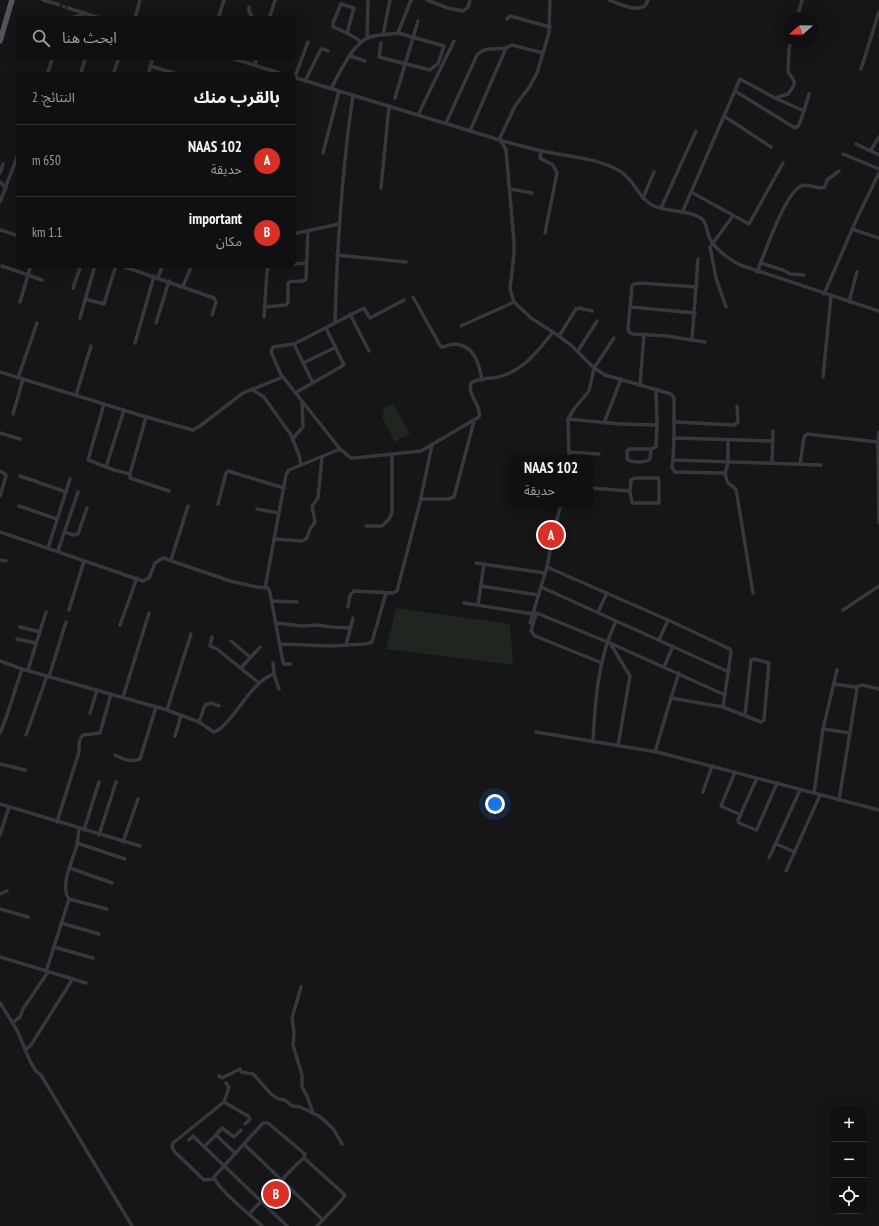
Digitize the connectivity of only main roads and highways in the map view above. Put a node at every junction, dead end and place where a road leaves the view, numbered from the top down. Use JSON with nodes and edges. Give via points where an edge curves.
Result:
{"nodes":[{"id":1,"x":12,"y":0,"type":"edge"},
{"id":2,"x":0,"y":41,"type":"edge"}],
"edges":[{"from":1,"to":2,"type":"main road"}]}
